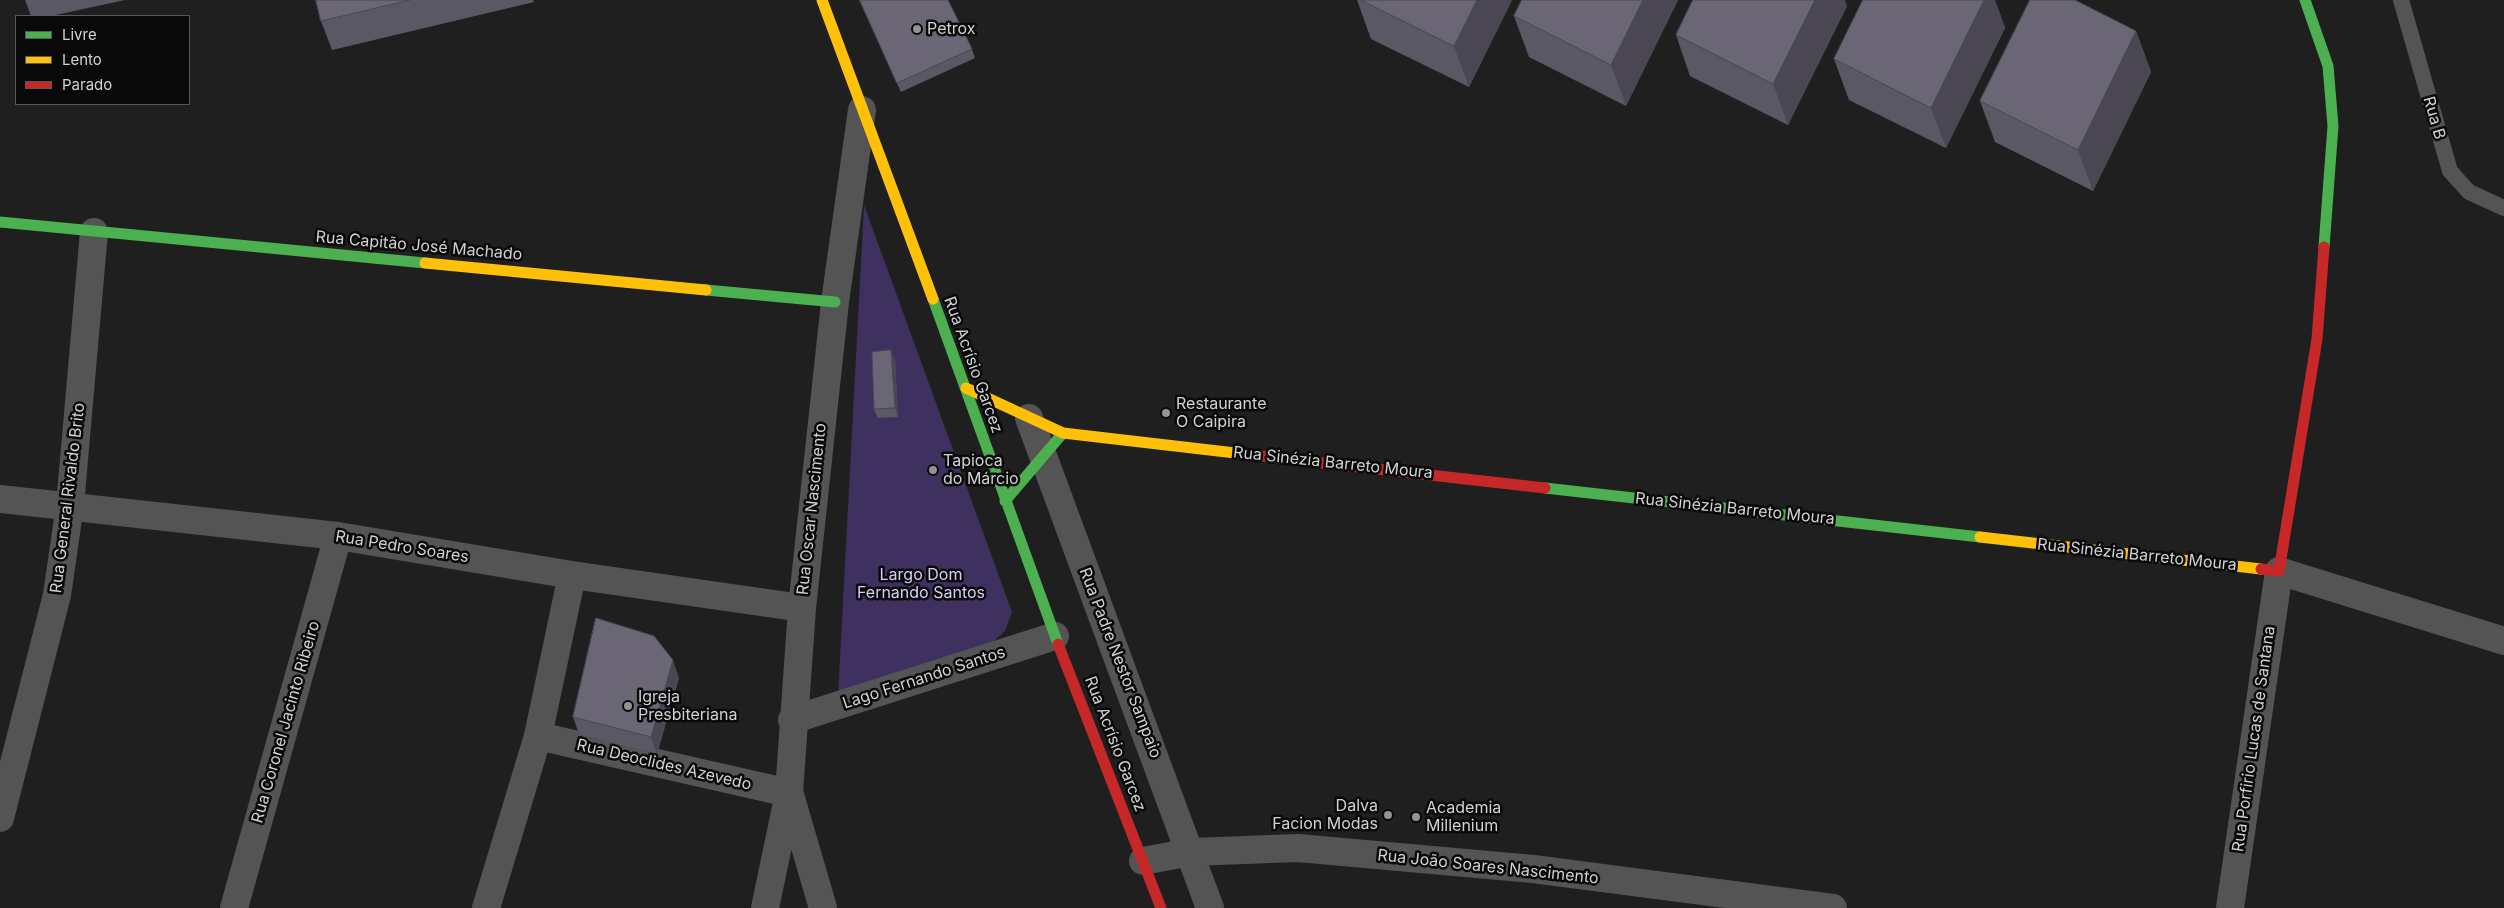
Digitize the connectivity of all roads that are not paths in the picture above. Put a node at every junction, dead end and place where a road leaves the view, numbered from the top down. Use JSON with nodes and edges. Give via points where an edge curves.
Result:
{"nodes":[{"id":1,"x":822,"y":0,"type":"edge"},
{"id":2,"x":2304,"y":0,"type":"edge"},
{"id":3,"x":2400,"y":0,"type":"edge"},
{"id":4,"x":862,"y":110,"type":"junction"},
{"id":5,"x":2503,"y":207,"type":"edge"},
{"id":6,"x":0,"y":222,"type":"edge"},
{"id":7,"x":94,"y":232,"type":"junction"},
{"id":8,"x":835,"y":302,"type":"junction"},
{"id":9,"x":966,"y":388,"type":"junction"},
{"id":10,"x":1028,"y":418,"type":"junction"},
{"id":11,"x":1063,"y":433,"type":"junction"},
{"id":12,"x":1042,"y":455,"type":"junction"},
{"id":13,"x":0,"y":499,"type":"edge"},
{"id":14,"x":1005,"y":501,"type":"junction"},
{"id":15,"x":70,"y":506,"type":"junction"},
{"id":16,"x":338,"y":536,"type":"junction"},
{"id":17,"x":2279,"y":571,"type":"junction"},
{"id":18,"x":572,"y":576,"type":"junction"},
{"id":19,"x":802,"y":608,"type":"junction"},
{"id":20,"x":1055,"y":636,"type":"junction"},
{"id":21,"x":2504,"y":641,"type":"edge"},
{"id":22,"x":792,"y":720,"type":"junction"},
{"id":23,"x":538,"y":736,"type":"junction"},
{"id":24,"x":789,"y":794,"type":"junction"},
{"id":25,"x":0,"y":818,"type":"edge"},
{"id":26,"x":1191,"y":852,"type":"junction"},
{"id":27,"x":1143,"y":861,"type":"junction"},
{"id":28,"x":823,"y":905,"type":"edge"},
{"id":29,"x":234,"y":908,"type":"edge"},
{"id":30,"x":486,"y":908,"type":"edge"},
{"id":31,"x":764,"y":908,"type":"edge"},
{"id":32,"x":1161,"y":908,"type":"edge"},
{"id":33,"x":1210,"y":908,"type":"edge"},
{"id":34,"x":1833,"y":908,"type":"edge"},
{"id":35,"x":2230,"y":908,"type":"edge"}],
"edges":[{"from":1,"to":4,"type":"street","name":"Rua Acrísio Garcez"},
{"from":2,"to":17,"type":"street","via":[[2328,66],[2332,126],[2317,339]]},
{"from":3,"to":5,"type":"lane","name":"Rua B","via":[[2450,171],[2469,192]]},
{"from":4,"to":8,"type":"street","name":"Rua Oscar Nascimento"},
{"from":4,"to":9,"type":"street","name":"Rua Acrísio Garcez"},
{"from":6,"to":7,"type":"street","name":"Rua Capitão José Machado"},
{"from":7,"to":8,"type":"street","name":"Rua Capitão José Machado"},
{"from":7,"to":15,"type":"street","name":"Rua General Rivaldo Brito"},
{"from":8,"to":19,"type":"street","name":"Rua Oscar Nascimento"},
{"from":9,"to":10,"type":"street","name":"Rua Sinézia Barreto Moura"},
{"from":9,"to":14,"type":"street","name":"Rua Acrísio Garcez"},
{"from":10,"to":11,"type":"street","name":"Rua Sinézia Barreto Moura"},
{"from":10,"to":12,"type":"street","name":"Rua Padre Nestor Sampaio"},
{"from":11,"to":12,"type":"street"},
{"from":11,"to":17,"type":"street","name":"Rua Sinézia Barreto Moura"},
{"from":12,"to":14,"type":"street"},
{"from":12,"to":26,"type":"street","name":"Rua Padre Nestor Sampaio"},
{"from":13,"to":15,"type":"street","name":"Rua Pedro Soares"},
{"from":14,"to":20,"type":"street","name":"Rua Acrísio Garcez"},
{"from":15,"to":16,"type":"street","name":"Rua Pedro Soares"},
{"from":15,"to":25,"type":"street","name":"Rua General Rivaldo Brito","via":[[57,595]]},
{"from":16,"to":18,"type":"street","name":"Rua Pedro Soares"},
{"from":16,"to":29,"type":"street","name":"Rua Coronel Jacinto Ribeiro"},
{"from":17,"to":21,"type":"street","name":"Rua Sinézia Barreto Moura"},
{"from":17,"to":35,"type":"street","name":"Rua Porfirio Lucas de Santana"},
{"from":18,"to":19,"type":"street","name":"Rua Pedro Soares"},
{"from":18,"to":23,"type":"street"},
{"from":19,"to":22,"type":"street","name":"Rua Oscar Nascimento"},
{"from":20,"to":22,"type":"street","name":"Lago Fernando Santos"},
{"from":20,"to":27,"type":"street","name":"Rua Acrísio Garcez"},
{"from":22,"to":24,"type":"street","name":"Rua Oscar Nascimento"},
{"from":23,"to":24,"type":"street","name":"Rua Deoclides Azevedo"},
{"from":23,"to":30,"type":"street"},
{"from":24,"to":28,"type":"street"},
{"from":24,"to":31,"type":"street","name":"Rua Oscar Nascimento"},
{"from":26,"to":27,"type":"street","name":"Rua João Soares Nascimento"},
{"from":26,"to":33,"type":"street","name":"Rua Padre Nestor Sampaio"},
{"from":26,"to":34,"type":"street","name":"Rua João Soares Nascimento","via":[[1298,848],[1533,869]]},
{"from":27,"to":32,"type":"street","name":"Rua Acrísio Garcez"}]}
